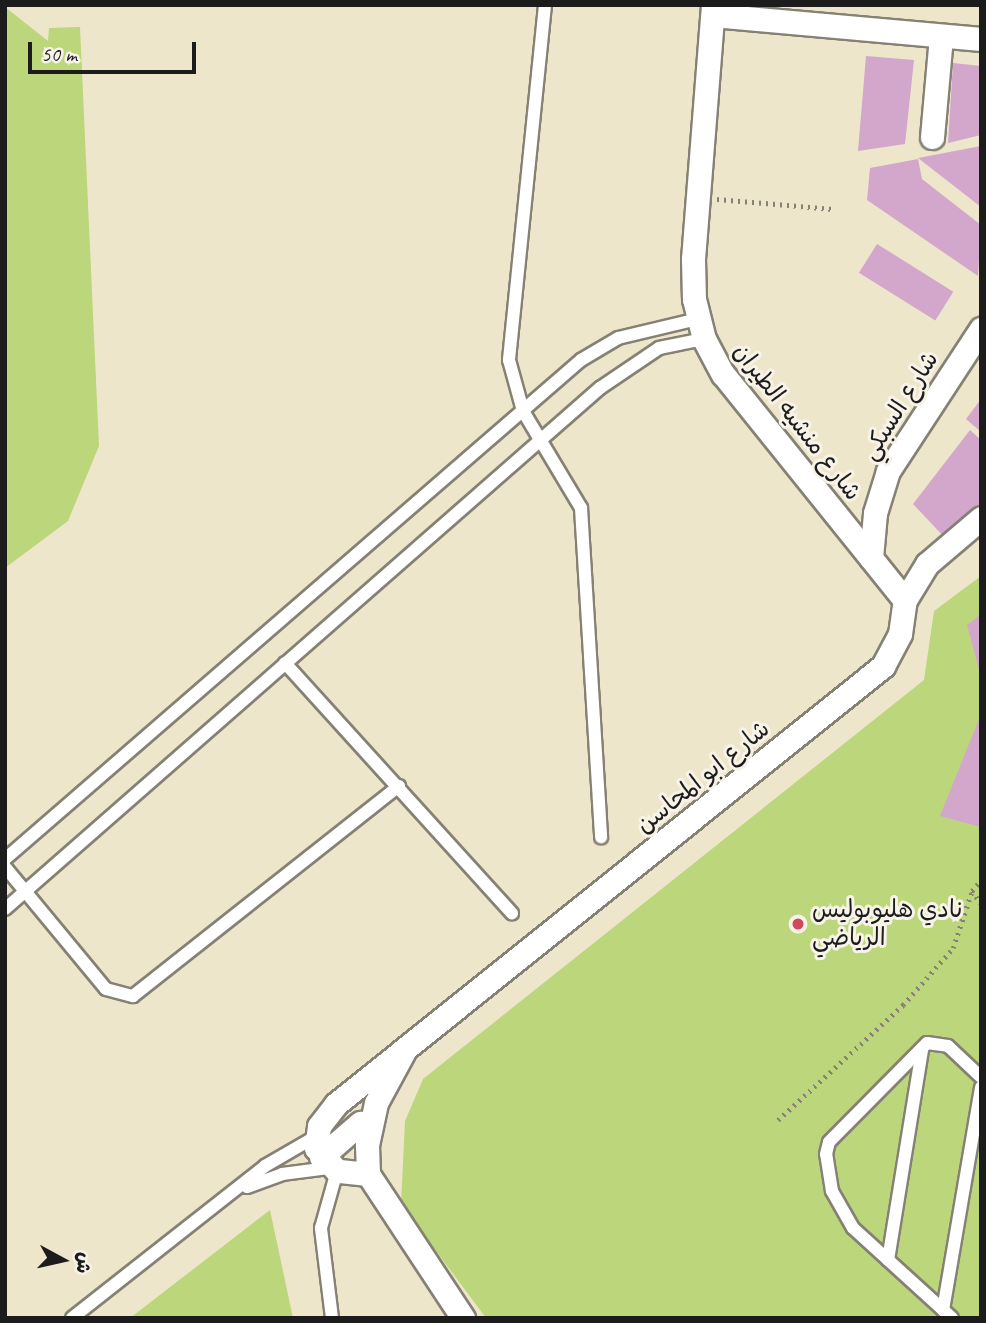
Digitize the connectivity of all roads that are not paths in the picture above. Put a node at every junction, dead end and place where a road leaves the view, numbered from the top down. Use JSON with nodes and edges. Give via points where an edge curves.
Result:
{"nodes":[{"id":1,"x":545,"y":5,"type":"edge"},
{"id":2,"x":713,"y":10,"type":"edge"},
{"id":3,"x":941,"y":36,"type":"junction"},
{"id":4,"x":981,"y":39,"type":"edge"},
{"id":5,"x":932,"y":137,"type":"dead end"},
{"id":6,"x":701,"y":329,"type":"junction"},
{"id":7,"x":981,"y":329,"type":"edge"},
{"id":8,"x":523,"y":411,"type":"junction"},
{"id":9,"x":540,"y":438,"type":"junction"},
{"id":10,"x":981,"y":518,"type":"edge"},
{"id":11,"x":871,"y":558,"type":"junction"},
{"id":12,"x":905,"y":600,"type":"junction"},
{"id":13,"x":285,"y":663,"type":"junction"},
{"id":14,"x":399,"y":786,"type":"junction"},
{"id":15,"x":601,"y":836,"type":"dead end"},
{"id":16,"x":5,"y":859,"type":"edge"},
{"id":17,"x":5,"y":867,"type":"edge"},
{"id":18,"x":24,"y":892,"type":"junction"},
{"id":19,"x":5,"y":909,"type":"edge"},
{"id":20,"x":512,"y":913,"type":"dead end"},
{"id":21,"x":412,"y":1044,"type":"junction"},
{"id":22,"x":922,"y":1049,"type":"junction"},
{"id":23,"x":981,"y":1077,"type":"edge"},
{"id":24,"x":981,"y":1087,"type":"edge"},
{"id":25,"x":336,"y":1104,"type":"junction"},
{"id":26,"x":365,"y":1127,"type":"junction"},
{"id":27,"x":326,"y":1158,"type":"junction"},
{"id":28,"x":368,"y":1174,"type":"junction"},
{"id":29,"x":237,"y":1192,"type":"junction"},
{"id":30,"x":888,"y":1260,"type":"junction"},
{"id":31,"x":948,"y":1314,"type":"edge"},
{"id":32,"x":72,"y":1318,"type":"edge"},
{"id":33,"x":332,"y":1318,"type":"edge"},
{"id":34,"x":463,"y":1318,"type":"edge"}],
"edges":[{"from":1,"to":8,"type":"lane","via":[[509,360]]},
{"from":2,"to":3,"type":"street"},
{"from":2,"to":6,"type":"street","name":"شارع منشيه الطيران","via":[[693,279]]},
{"from":3,"to":4,"type":"street"},
{"from":3,"to":5,"type":"street"},
{"from":6,"to":8,"type":"lane","via":[[618,338],[581,360]]},
{"from":6,"to":9,"type":"lane","via":[[659,348],[600,388]]},
{"from":6,"to":11,"type":"street","name":"شارع منشيه الطيران","via":[[723,374]]},
{"from":7,"to":11,"type":"street","name":"شارع السبكي","via":[[888,471],[875,513]]},
{"from":8,"to":9,"type":"lane"},
{"from":8,"to":16,"type":"lane"},
{"from":9,"to":13,"type":"lane"},
{"from":9,"to":15,"type":"lane","via":[[581,508]]},
{"from":10,"to":12,"type":"street","name":"شارع ابو المحاسن","via":[[927,564]]},
{"from":11,"to":12,"type":"street","name":"شارع منشيه الطيران"},
{"from":12,"to":21,"type":"street","name":"شارع ابو المحاسن","via":[[900,634],[883,666]]},
{"from":13,"to":14,"type":"lane"},
{"from":13,"to":18,"type":"lane"},
{"from":14,"to":18,"type":"lane","via":[[133,996],[106,989]]},
{"from":14,"to":20,"type":"lane"},
{"from":17,"to":18,"type":"lane"},
{"from":18,"to":19,"type":"lane"},
{"from":21,"to":25,"type":"street","name":"شارع ابو المحاسن","via":[[381,1063]]},
{"from":21,"to":26,"type":"street","name":"شارع ابو المحاسن","via":[[381,1090]]},
{"from":22,"to":23,"type":"lane","via":[[934,1042],[948,1046]]},
{"from":22,"to":30,"type":"lane"},
{"from":22,"to":30,"type":"lane","via":[[829,1142],[826,1154],[839,1206],[853,1228]]},
{"from":24,"to":31,"type":"lane"},
{"from":25,"to":26,"type":"street"},
{"from":25,"to":27,"type":"street","name":"شارع ابو المحاسن"},
{"from":26,"to":27,"type":"street"},
{"from":26,"to":28,"type":"street","name":"شارع ابو المحاسن"},
{"from":27,"to":28,"type":"street"},
{"from":27,"to":29,"type":"lane"},
{"from":27,"to":29,"type":"lane","via":[[282,1153]]},
{"from":27,"to":33,"type":"lane","via":[[321,1228]]},
{"from":28,"to":34,"type":"street"},
{"from":29,"to":32,"type":"lane"},
{"from":30,"to":31,"type":"lane"}]}
